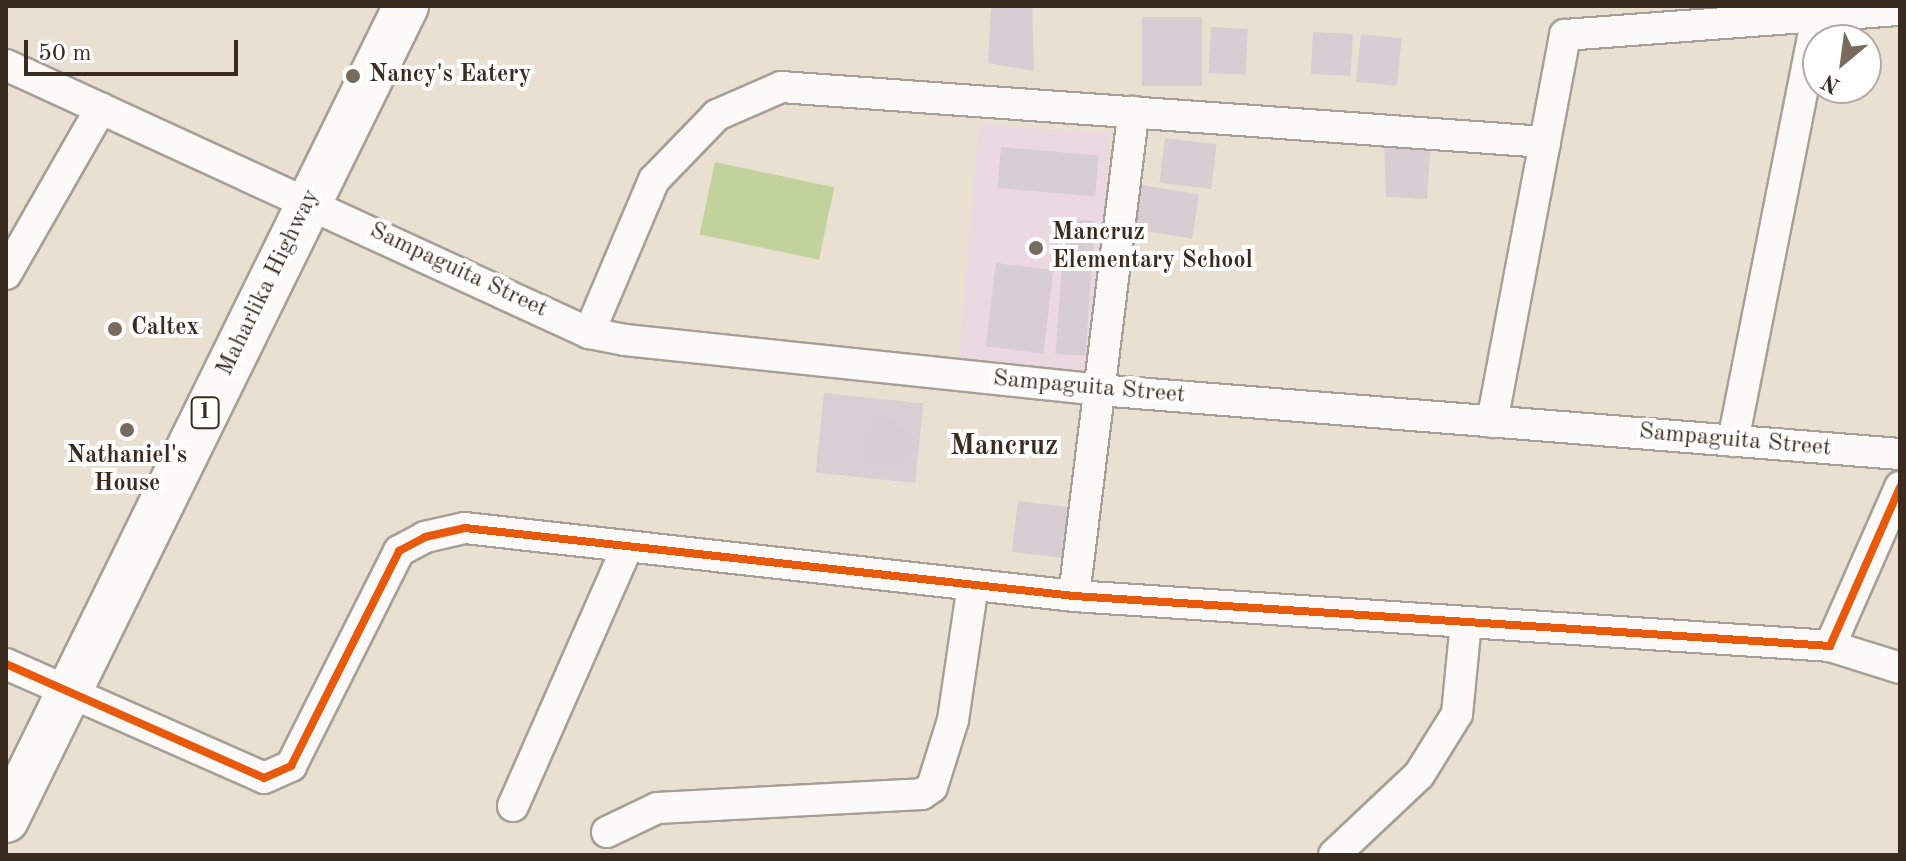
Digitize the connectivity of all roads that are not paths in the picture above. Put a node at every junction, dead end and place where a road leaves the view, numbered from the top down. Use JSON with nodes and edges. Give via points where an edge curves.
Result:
{"nodes":[{"id":1,"x":399,"y":8,"type":"edge"},
{"id":2,"x":1900,"y":10,"type":"edge"},
{"id":3,"x":1817,"y":15,"type":"junction"},
{"id":4,"x":6,"y":65,"type":"edge"},
{"id":5,"x":101,"y":108,"type":"junction"},
{"id":6,"x":1133,"y":112,"type":"junction"},
{"id":7,"x":1545,"y":142,"type":"junction"},
{"id":8,"x":308,"y":202,"type":"junction"},
{"id":9,"x":6,"y":274,"type":"edge"},
{"id":10,"x":589,"y":333,"type":"junction"},
{"id":11,"x":1099,"y":390,"type":"junction"},
{"id":12,"x":1492,"y":422,"type":"junction"},
{"id":13,"x":1733,"y":441,"type":"junction"},
{"id":14,"x":1900,"y":454,"type":"edge"},
{"id":15,"x":1900,"y":487,"type":"edge"},
{"id":16,"x":627,"y":548,"type":"junction"},
{"id":17,"x":973,"y":585,"type":"junction"},
{"id":18,"x":1074,"y":596,"type":"junction"},
{"id":19,"x":1466,"y":622,"type":"junction"},
{"id":20,"x":1830,"y":646,"type":"junction"},
{"id":21,"x":6,"y":664,"type":"edge"},
{"id":22,"x":1900,"y":668,"type":"edge"},
{"id":23,"x":67,"y":694,"type":"junction"},
{"id":24,"x":513,"y":806,"type":"dead end"},
{"id":25,"x":6,"y":820,"type":"edge"},
{"id":26,"x":607,"y":832,"type":"dead end"},
{"id":27,"x":1334,"y":855,"type":"edge"}],
"edges":[{"from":1,"to":8,"type":"highway","name":"Maharlika Highway","number":"1"},
{"from":2,"to":3,"type":"street"},
{"from":3,"to":7,"type":"street","via":[[1565,35]]},
{"from":3,"to":13,"type":"street"},
{"from":4,"to":5,"type":"street","name":"Sampaguita Street"},
{"from":5,"to":8,"type":"street","name":"Sampaguita Street"},
{"from":5,"to":9,"type":"street"},
{"from":6,"to":7,"type":"street"},
{"from":6,"to":10,"type":"street","via":[[781,87],[717,115],[654,180]]},
{"from":6,"to":11,"type":"street"},
{"from":7,"to":12,"type":"street"},
{"from":8,"to":10,"type":"street","name":"Sampaguita Street"},
{"from":8,"to":23,"type":"highway","name":"Maharlika Highway","number":"1"},
{"from":10,"to":11,"type":"street","name":"Sampaguita Street"},
{"from":11,"to":12,"type":"street","name":"Sampaguita Street"},
{"from":11,"to":18,"type":"street"},
{"from":12,"to":13,"type":"street","name":"Sampaguita Street"},
{"from":13,"to":14,"type":"street","name":"Sampaguita Street"},
{"from":15,"to":20,"type":"street"},
{"from":16,"to":17,"type":"street"},
{"from":16,"to":23,"type":"street","via":[[465,528],[425,537],[399,551],[291,766],[264,778]]},
{"from":16,"to":24,"type":"street"},
{"from":17,"to":18,"type":"street"},
{"from":17,"to":26,"type":"street","via":[[953,720],[932,787],[922,794],[657,808]]},
{"from":18,"to":19,"type":"street"},
{"from":19,"to":20,"type":"street"},
{"from":19,"to":27,"type":"street","via":[[1457,714],[1419,775]]},
{"from":20,"to":22,"type":"street"},
{"from":21,"to":23,"type":"street"},
{"from":23,"to":25,"type":"highway","name":"Maharlika Highway","number":"1"}]}
